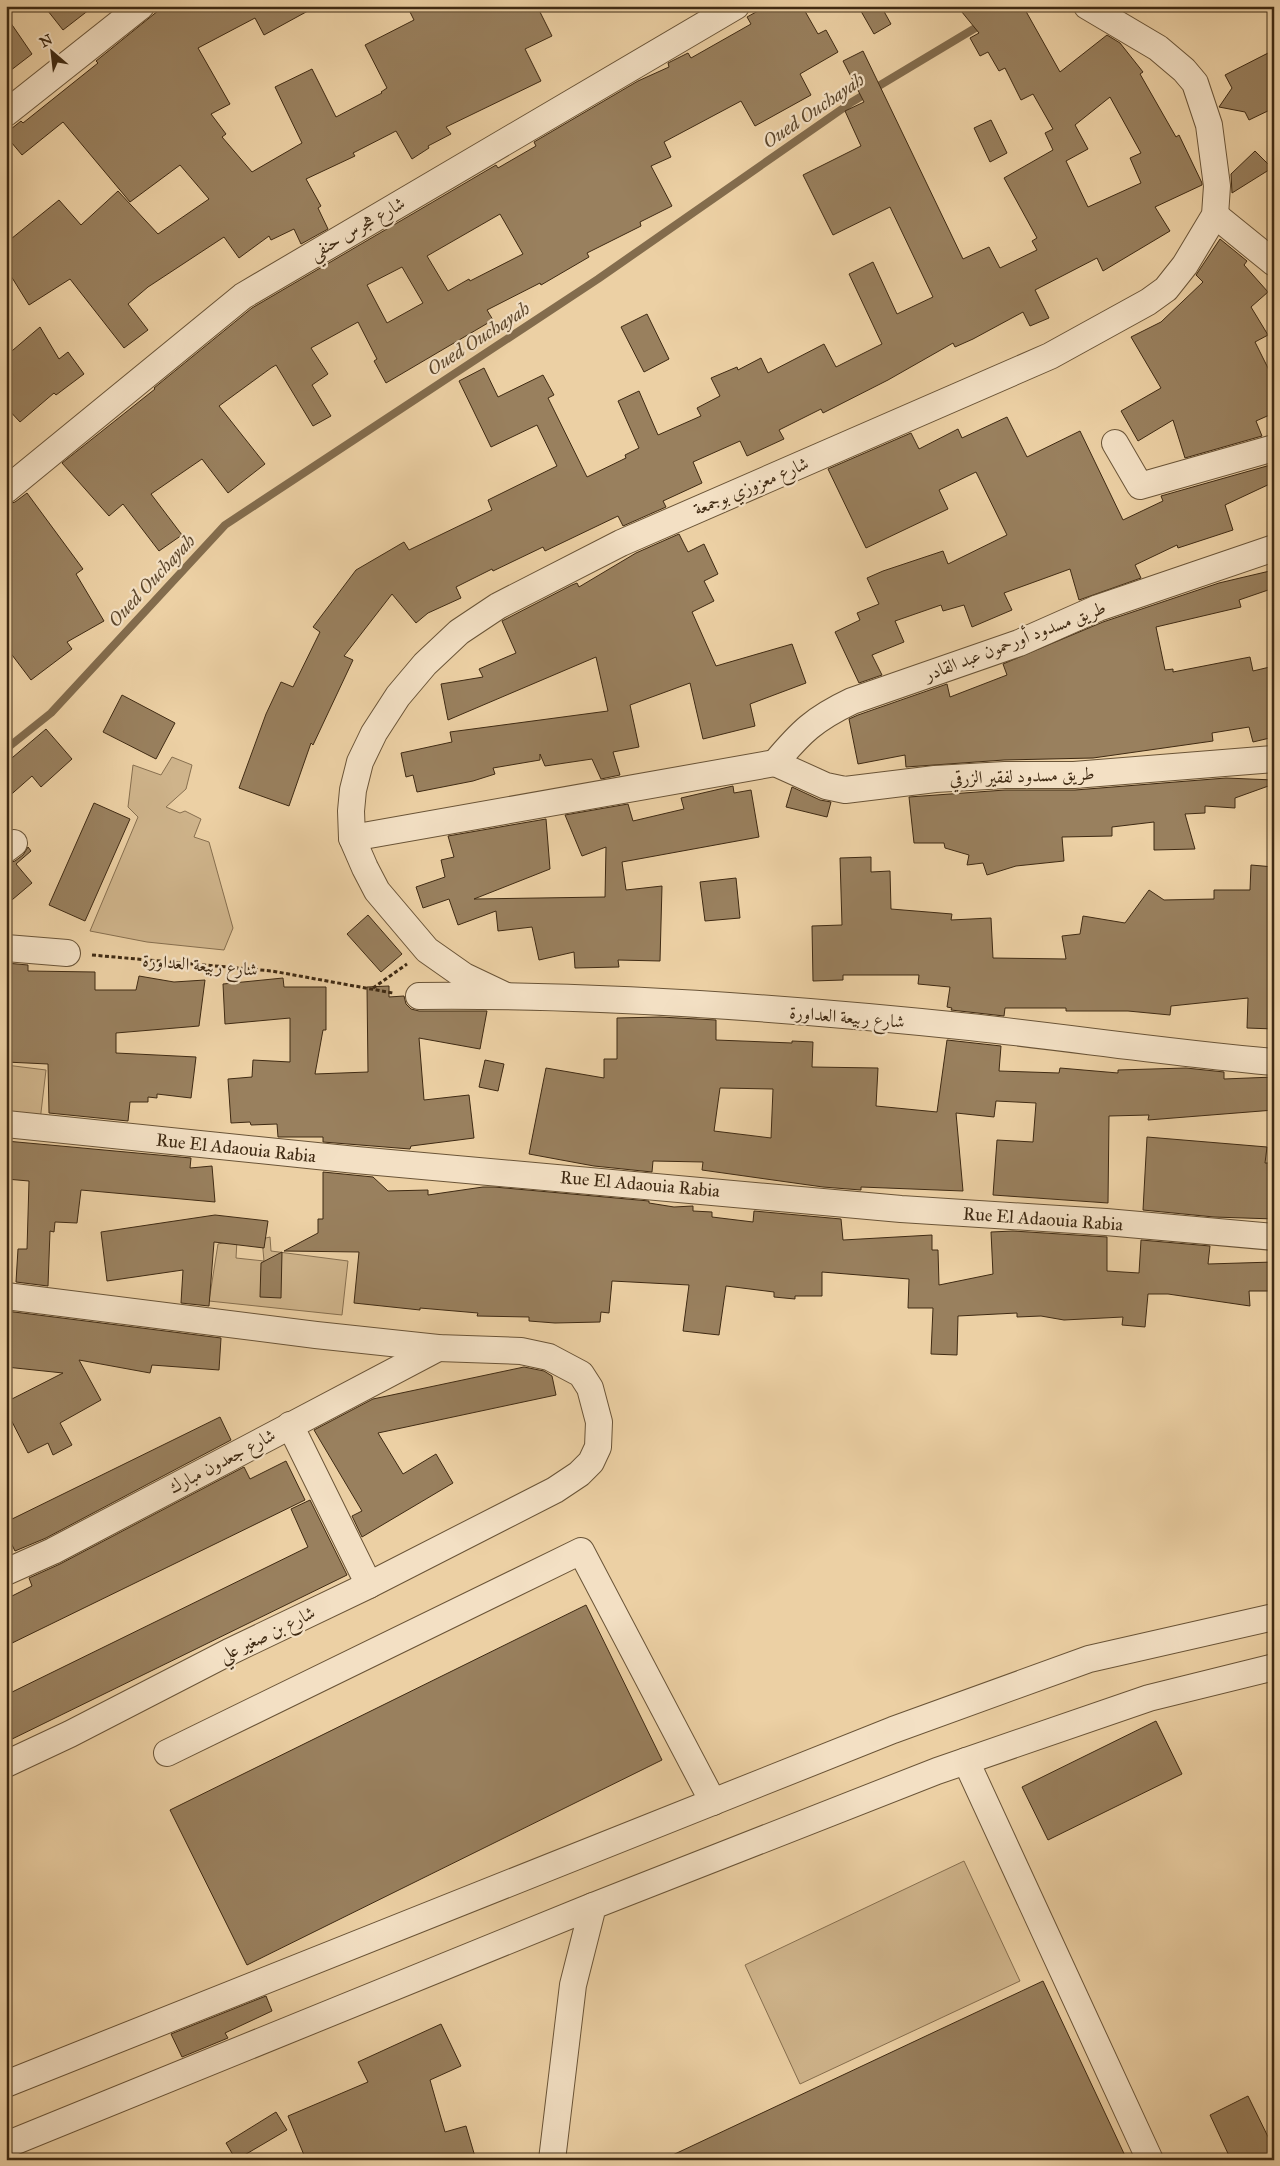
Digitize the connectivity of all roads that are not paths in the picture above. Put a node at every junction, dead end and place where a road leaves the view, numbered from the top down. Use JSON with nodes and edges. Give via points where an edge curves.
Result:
{"nodes":[{"id":1,"x":140,"y":6,"type":"edge"},
{"id":2,"x":736,"y":6,"type":"edge"},
{"id":3,"x":1097,"y":12,"type":"edge"},
{"id":4,"x":6,"y":113,"type":"edge"},
{"id":5,"x":1215,"y":215,"type":"junction"},
{"id":6,"x":1274,"y":263,"type":"edge"},
{"id":7,"x":1115,"y":443,"type":"dead end"},
{"id":8,"x":1274,"y":448,"type":"edge"},
{"id":9,"x":6,"y":490,"type":"edge"},
{"id":10,"x":1274,"y":548,"type":"edge"},
{"id":11,"x":1274,"y":759,"type":"edge"},
{"id":12,"x":775,"y":763,"type":"junction"},
{"id":13,"x":352,"y":838,"type":"junction"},
{"id":14,"x":6,"y":948,"type":"edge"},
{"id":15,"x":67,"y":953,"type":"road end"},
{"id":16,"x":504,"y":995,"type":"junction"},
{"id":17,"x":419,"y":996,"type":"dead end"},
{"id":18,"x":1274,"y":1062,"type":"edge"},
{"id":19,"x":6,"y":1124,"type":"edge"},
{"id":20,"x":1274,"y":1238,"type":"edge"},
{"id":21,"x":6,"y":1296,"type":"edge"},
{"id":22,"x":438,"y":1348,"type":"junction"},
{"id":23,"x":290,"y":1425,"type":"junction"},
{"id":24,"x":6,"y":1572,"type":"edge"},
{"id":25,"x":369,"y":1585,"type":"junction"},
{"id":26,"x":1274,"y":1617,"type":"edge"},
{"id":27,"x":1274,"y":1666,"type":"edge"},
{"id":28,"x":166,"y":1753,"type":"dead end"},
{"id":29,"x":966,"y":1761,"type":"junction"},
{"id":30,"x":6,"y":1764,"type":"edge"},
{"id":31,"x":713,"y":1802,"type":"junction"},
{"id":32,"x":593,"y":1906,"type":"junction"},
{"id":33,"x":6,"y":2084,"type":"edge"},
{"id":34,"x":6,"y":2145,"type":"edge"},
{"id":35,"x":552,"y":2160,"type":"edge"},
{"id":36,"x":1150,"y":2160,"type":"edge"}],
"edges":[{"from":1,"to":4,"type":"street"},
{"from":2,"to":9,"type":"street","name":"شارع هجرس حنفي","via":[[243,296]]},
{"from":3,"to":5,"type":"street","name":"شارع معزوزي بوجمعة","via":[[1158,48],[1196,82],[1209,125],[1215,163]]},
{"from":5,"to":6,"type":"street"},
{"from":5,"to":13,"type":"street","name":"شارع معزوزي بوجمعة","via":[[1185,265],[1166,289],[1092,334],[970,392],[620,543],[498,606],[459,632],[425,664],[398,696],[374,733],[360,762],[353,790]]},
{"from":7,"to":8,"type":"street","via":[[1140,486]]},
{"from":10,"to":12,"type":"street","name":"طريق مسدود أورحمون عبد القادر","via":[[1098,608],[1019,643],[852,701],[808,726]]},
{"from":11,"to":12,"type":"street","name":"طريق مسدود لفقير الزرقي","via":[[1074,775],[934,779],[846,790],[826,786]]},
{"from":12,"to":13,"type":"street"},
{"from":13,"to":16,"type":"street","name":"شارع معزوزي بوجمعة","via":[[377,891],[427,950],[464,976]]},
{"from":14,"to":15,"type":"street"},
{"from":16,"to":17,"type":"street","name":"شارع ربيعة العداورة"},
{"from":16,"to":18,"type":"street","name":"شارع ربيعة العداورة","via":[[729,1007],[968,1027]]},
{"from":19,"to":20,"type":"street","name":"Rue El Adaouia Rabia","via":[[346,1159],[901,1209],[1106,1222]]},
{"from":21,"to":22,"type":"street","name":"شارع بن صغير علي"},
{"from":22,"to":23,"type":"street","name":"شارع جعدون مبارك"},
{"from":22,"to":25,"type":"street","name":"شارع بن صغير علي","via":[[521,1351],[549,1357],[581,1374],[590,1388],[599,1422],[598,1447],[591,1462],[579,1474],[555,1490]]},
{"from":23,"to":24,"type":"street","name":"شارع جعدون مبارك","via":[[53,1551]]},
{"from":23,"to":25,"type":"street"},
{"from":25,"to":30,"type":"street","name":"شارع بن صغير علي"},
{"from":26,"to":31,"type":"street","via":[[1090,1659],[893,1730]]},
{"from":27,"to":29,"type":"street","via":[[1149,1698]]},
{"from":28,"to":31,"type":"street","via":[[581,1551]]},
{"from":29,"to":32,"type":"street"},
{"from":29,"to":36,"type":"street"},
{"from":31,"to":33,"type":"street"},
{"from":32,"to":34,"type":"street"},
{"from":32,"to":35,"type":"street","via":[[573,1985]]}]}
